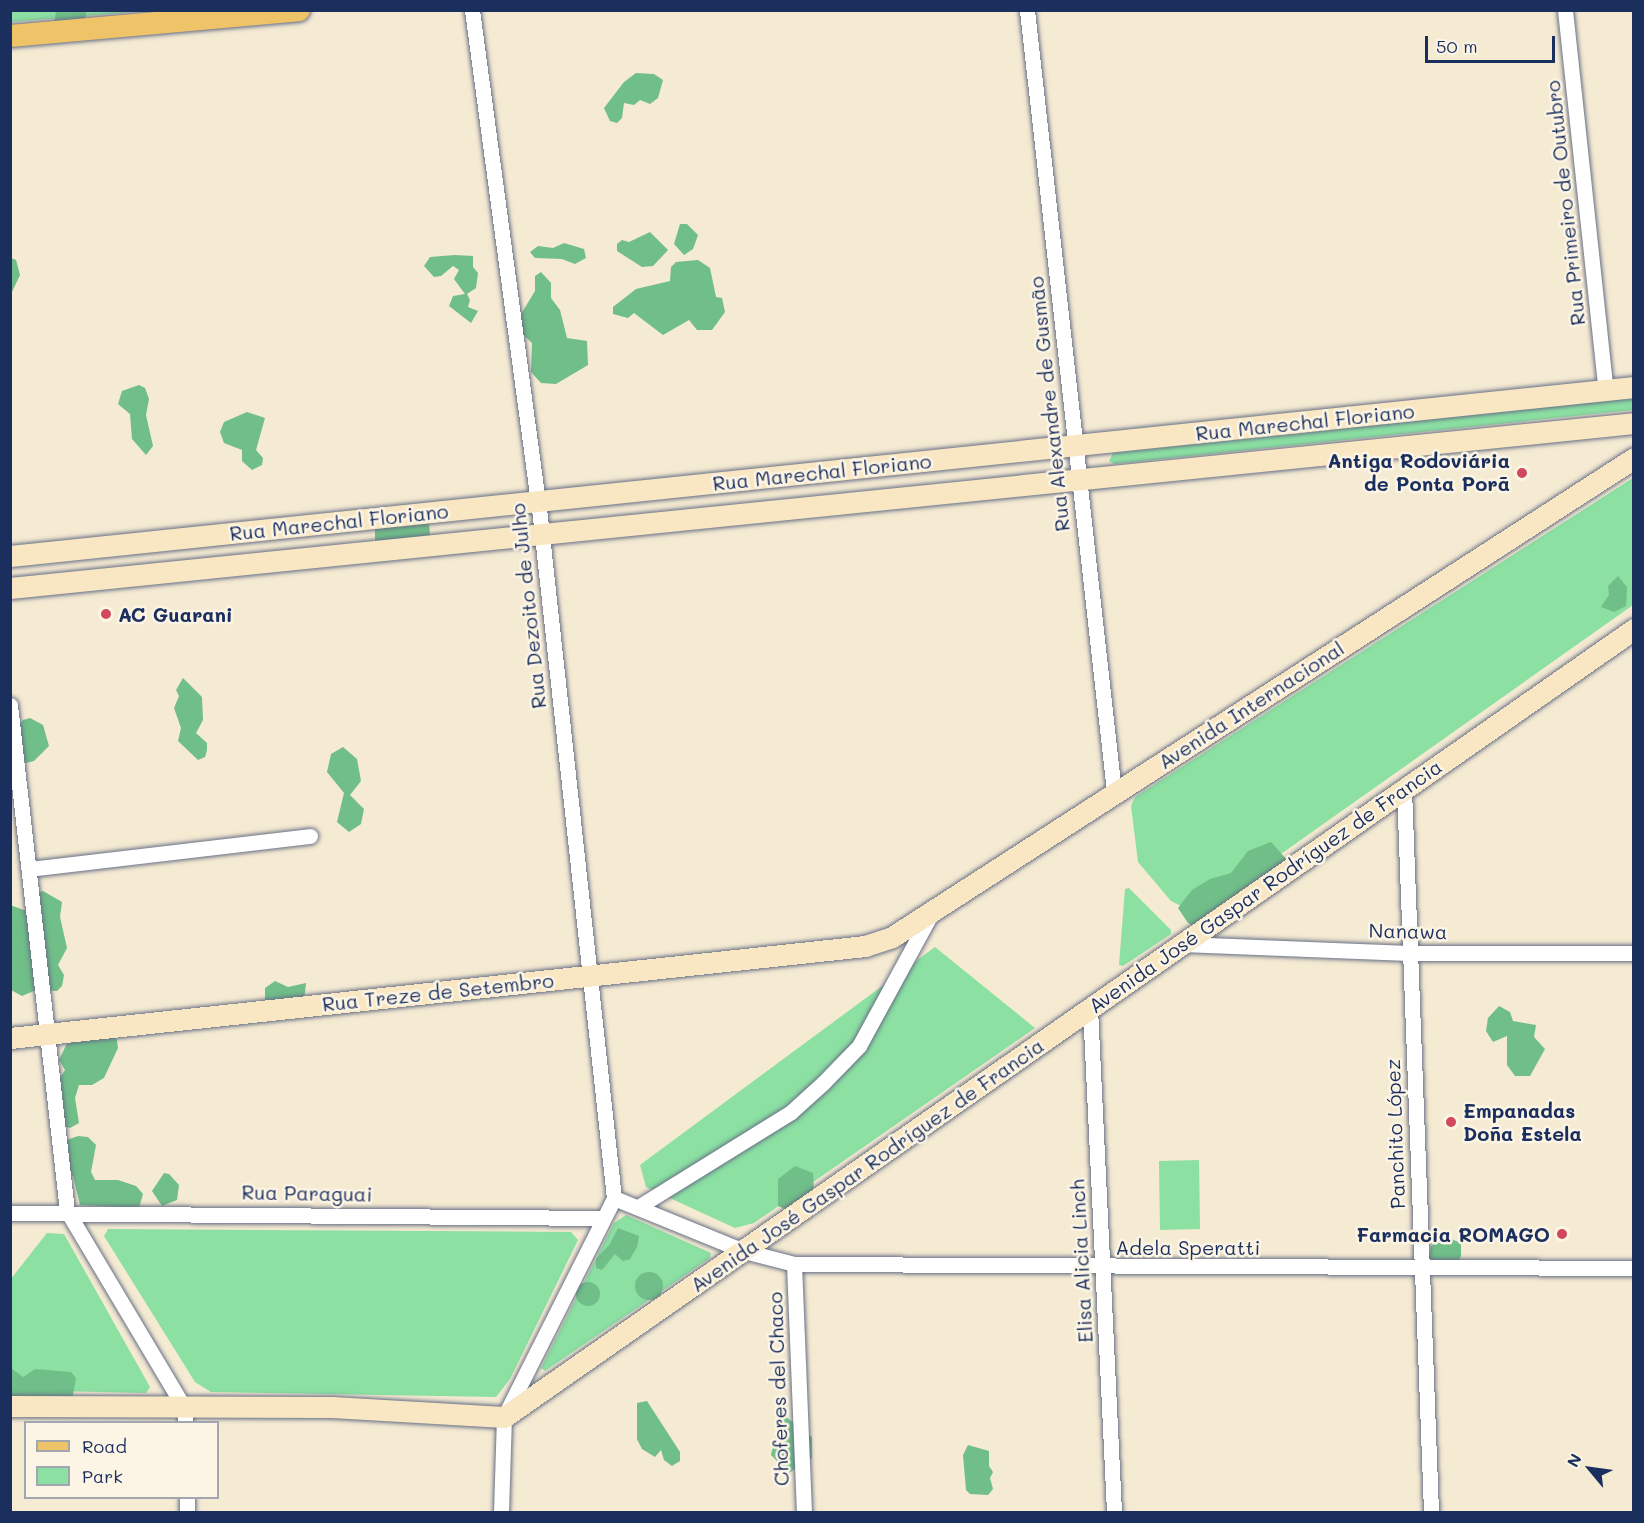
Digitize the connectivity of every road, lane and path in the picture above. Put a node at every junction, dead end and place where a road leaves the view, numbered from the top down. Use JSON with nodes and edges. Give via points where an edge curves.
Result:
{"nodes":[{"id":1,"x":299,"y":10,"type":"edge"},
{"id":2,"x":472,"y":10,"type":"edge"},
{"id":3,"x":1027,"y":10,"type":"edge"},
{"id":4,"x":1565,"y":10,"type":"edge"},
{"id":5,"x":10,"y":36,"type":"edge"},
{"id":6,"x":1634,"y":387,"type":"edge"},
{"id":7,"x":1606,"y":391,"type":"junction"},
{"id":8,"x":1634,"y":423,"type":"edge"},
{"id":9,"x":1075,"y":446,"type":"junction"},
{"id":10,"x":1634,"y":458,"type":"edge"},
{"id":11,"x":927,"y":461,"type":"junction"},
{"id":12,"x":1078,"y":478,"type":"junction"},
{"id":13,"x":930,"y":493,"type":"junction"},
{"id":14,"x":538,"y":501,"type":"junction"},
{"id":15,"x":351,"y":520,"type":"junction"},
{"id":16,"x":542,"y":533,"type":"junction"},
{"id":17,"x":355,"y":553,"type":"junction"},
{"id":18,"x":10,"y":556,"type":"edge"},
{"id":19,"x":10,"y":588,"type":"edge"},
{"id":20,"x":1634,"y":629,"type":"edge"},
{"id":21,"x":1624,"y":642,"type":"edge"},
{"id":22,"x":10,"y":705,"type":"edge"},
{"id":23,"x":1404,"y":789,"type":"junction"},
{"id":24,"x":1114,"y":792,"type":"junction"},
{"id":25,"x":310,"y":836,"type":"dead end"},
{"id":26,"x":29,"y":869,"type":"junction"},
{"id":27,"x":931,"y":913,"type":"junction"},
{"id":28,"x":1182,"y":944,"type":"junction"},
{"id":29,"x":865,"y":946,"type":"joint"},
{"id":30,"x":1409,"y":953,"type":"junction"},
{"id":31,"x":1634,"y":953,"type":"edge"},
{"id":32,"x":590,"y":976,"type":"junction"},
{"id":33,"x":1090,"y":1008,"type":"junction"},
{"id":34,"x":46,"y":1034,"type":"junction"},
{"id":35,"x":10,"y":1038,"type":"edge"},
{"id":36,"x":614,"y":1198,"type":"junction"},
{"id":37,"x":638,"y":1207,"type":"junction"},
{"id":38,"x":67,"y":1211,"type":"junction"},
{"id":39,"x":10,"y":1213,"type":"edge"},
{"id":40,"x":602,"y":1218,"type":"junction"},
{"id":41,"x":744,"y":1251,"type":"junction"},
{"id":42,"x":794,"y":1264,"type":"junction"},
{"id":43,"x":1102,"y":1268,"type":"junction"},
{"id":44,"x":1634,"y":1268,"type":"edge"},
{"id":45,"x":1420,"y":1270,"type":"junction"},
{"id":46,"x":10,"y":1406,"type":"edge"},
{"id":47,"x":185,"y":1416,"type":"edge"},
{"id":48,"x":504,"y":1417,"type":"junction"},
{"id":49,"x":501,"y":1512,"type":"edge"},
{"id":50,"x":804,"y":1512,"type":"edge"},
{"id":51,"x":1114,"y":1512,"type":"edge"},
{"id":52,"x":1431,"y":1512,"type":"edge"}],
"edges":[{"from":1,"to":5,"type":"main road"},
{"from":2,"to":14,"type":"street","name":"Rua Dezoito de Julho"},
{"from":3,"to":9,"type":"street","name":"Rua Alexandre de Gusmão"},
{"from":4,"to":7,"type":"street","name":"Rua Primeiro de Outubro"},
{"from":6,"to":7,"type":"main road","name":"Rua Marechal Floriano"},
{"from":7,"to":9,"type":"main road","name":"Rua Marechal Floriano"},
{"from":8,"to":12,"type":"main road","name":"Rua Marechal Floriano"},
{"from":9,"to":11,"type":"main road","name":"Rua Marechal Floriano"},
{"from":9,"to":12,"type":"street","name":"Rua Alexandre de Gusmão"},
{"from":10,"to":24,"type":"main road","name":"Avenida Internacional"},
{"from":11,"to":13,"type":"main road"},
{"from":11,"to":14,"type":"main road","name":"Rua Marechal Floriano"},
{"from":12,"to":13,"type":"main road","name":"Rua Marechal Floriano"},
{"from":12,"to":24,"type":"street","name":"Rua Alexandre de Gusmão"},
{"from":13,"to":16,"type":"main road","name":"Rua Marechal Floriano"},
{"from":14,"to":15,"type":"main road","name":"Rua Marechal Floriano"},
{"from":14,"to":16,"type":"street","name":"Rua Dezoito de Julho"},
{"from":15,"to":17,"type":"main road"},
{"from":15,"to":18,"type":"main road","name":"Rua Marechal Floriano"},
{"from":16,"to":17,"type":"main road","name":"Rua Marechal Floriano"},
{"from":16,"to":32,"type":"street","name":"Rua Dezoito de Julho"},
{"from":17,"to":19,"type":"main road","name":"Rua Marechal Floriano"},
{"from":20,"to":21,"type":"main road","name":"Avenida José Gaspar Rodríguez de Francia"},
{"from":21,"to":23,"type":"main road","name":"Avenida José Gaspar Rodríguez de Francia"},
{"from":22,"to":26,"type":"street"},
{"from":23,"to":28,"type":"main road","name":"Avenida José Gaspar Rodríguez de Francia"},
{"from":23,"to":30,"type":"street","name":"Panchito López"},
{"from":24,"to":27,"type":"main road","name":"Avenida Internacional"},
{"from":25,"to":26,"type":"street"},
{"from":26,"to":34,"type":"street"},
{"from":27,"to":29,"type":"main road","name":"Avenida Internacional","via":[[892,937]]},
{"from":27,"to":37,"type":"street","via":[[859,1046],[824,1083],[791,1113]]},
{"from":28,"to":30,"type":"street","name":"Nanawa"},
{"from":28,"to":33,"type":"main road","name":"Avenida José Gaspar Rodríguez de Francia"},
{"from":29,"to":32,"type":"main road","name":"Rua Treze de Setembro"},
{"from":30,"to":31,"type":"street","name":"Nanawa"},
{"from":30,"to":45,"type":"street","name":"Panchito López"},
{"from":32,"to":34,"type":"main road","name":"Rua Treze de Setembro"},
{"from":32,"to":36,"type":"street","name":"Rua Dezoito de Julho"},
{"from":33,"to":41,"type":"main road","name":"Avenida José Gaspar Rodríguez de Francia"},
{"from":33,"to":43,"type":"street","name":"Elisa Alicia Linch"},
{"from":34,"to":35,"type":"main road","name":"Rua Treze de Setembro"},
{"from":34,"to":38,"type":"street"},
{"from":36,"to":37,"type":"street","name":"Adela Speratti"},
{"from":36,"to":40,"type":"street"},
{"from":37,"to":41,"type":"street","name":"Adela Speratti"},
{"from":38,"to":39,"type":"street","name":"Rua Paraguai"},
{"from":38,"to":40,"type":"street","name":"Rua Paraguai"},
{"from":38,"to":47,"type":"street"},
{"from":40,"to":48,"type":"street"},
{"from":41,"to":42,"type":"street","name":"Adela Speratti"},
{"from":41,"to":48,"type":"main road","name":"Avenida José Gaspar Rodríguez de Francia"},
{"from":42,"to":43,"type":"street","name":"Adela Speratti"},
{"from":42,"to":50,"type":"street","name":"Choferes del Chaco"},
{"from":43,"to":45,"type":"street","name":"Adela Speratti"},
{"from":43,"to":51,"type":"street","name":"Elisa Alicia Linch"},
{"from":44,"to":45,"type":"street","name":"Adela Speratti"},
{"from":45,"to":52,"type":"street","name":"Panchito López"},
{"from":46,"to":47,"type":"main road"},
{"from":47,"to":48,"type":"main road","via":[[332,1407]]},
{"from":48,"to":49,"type":"street"}]}
